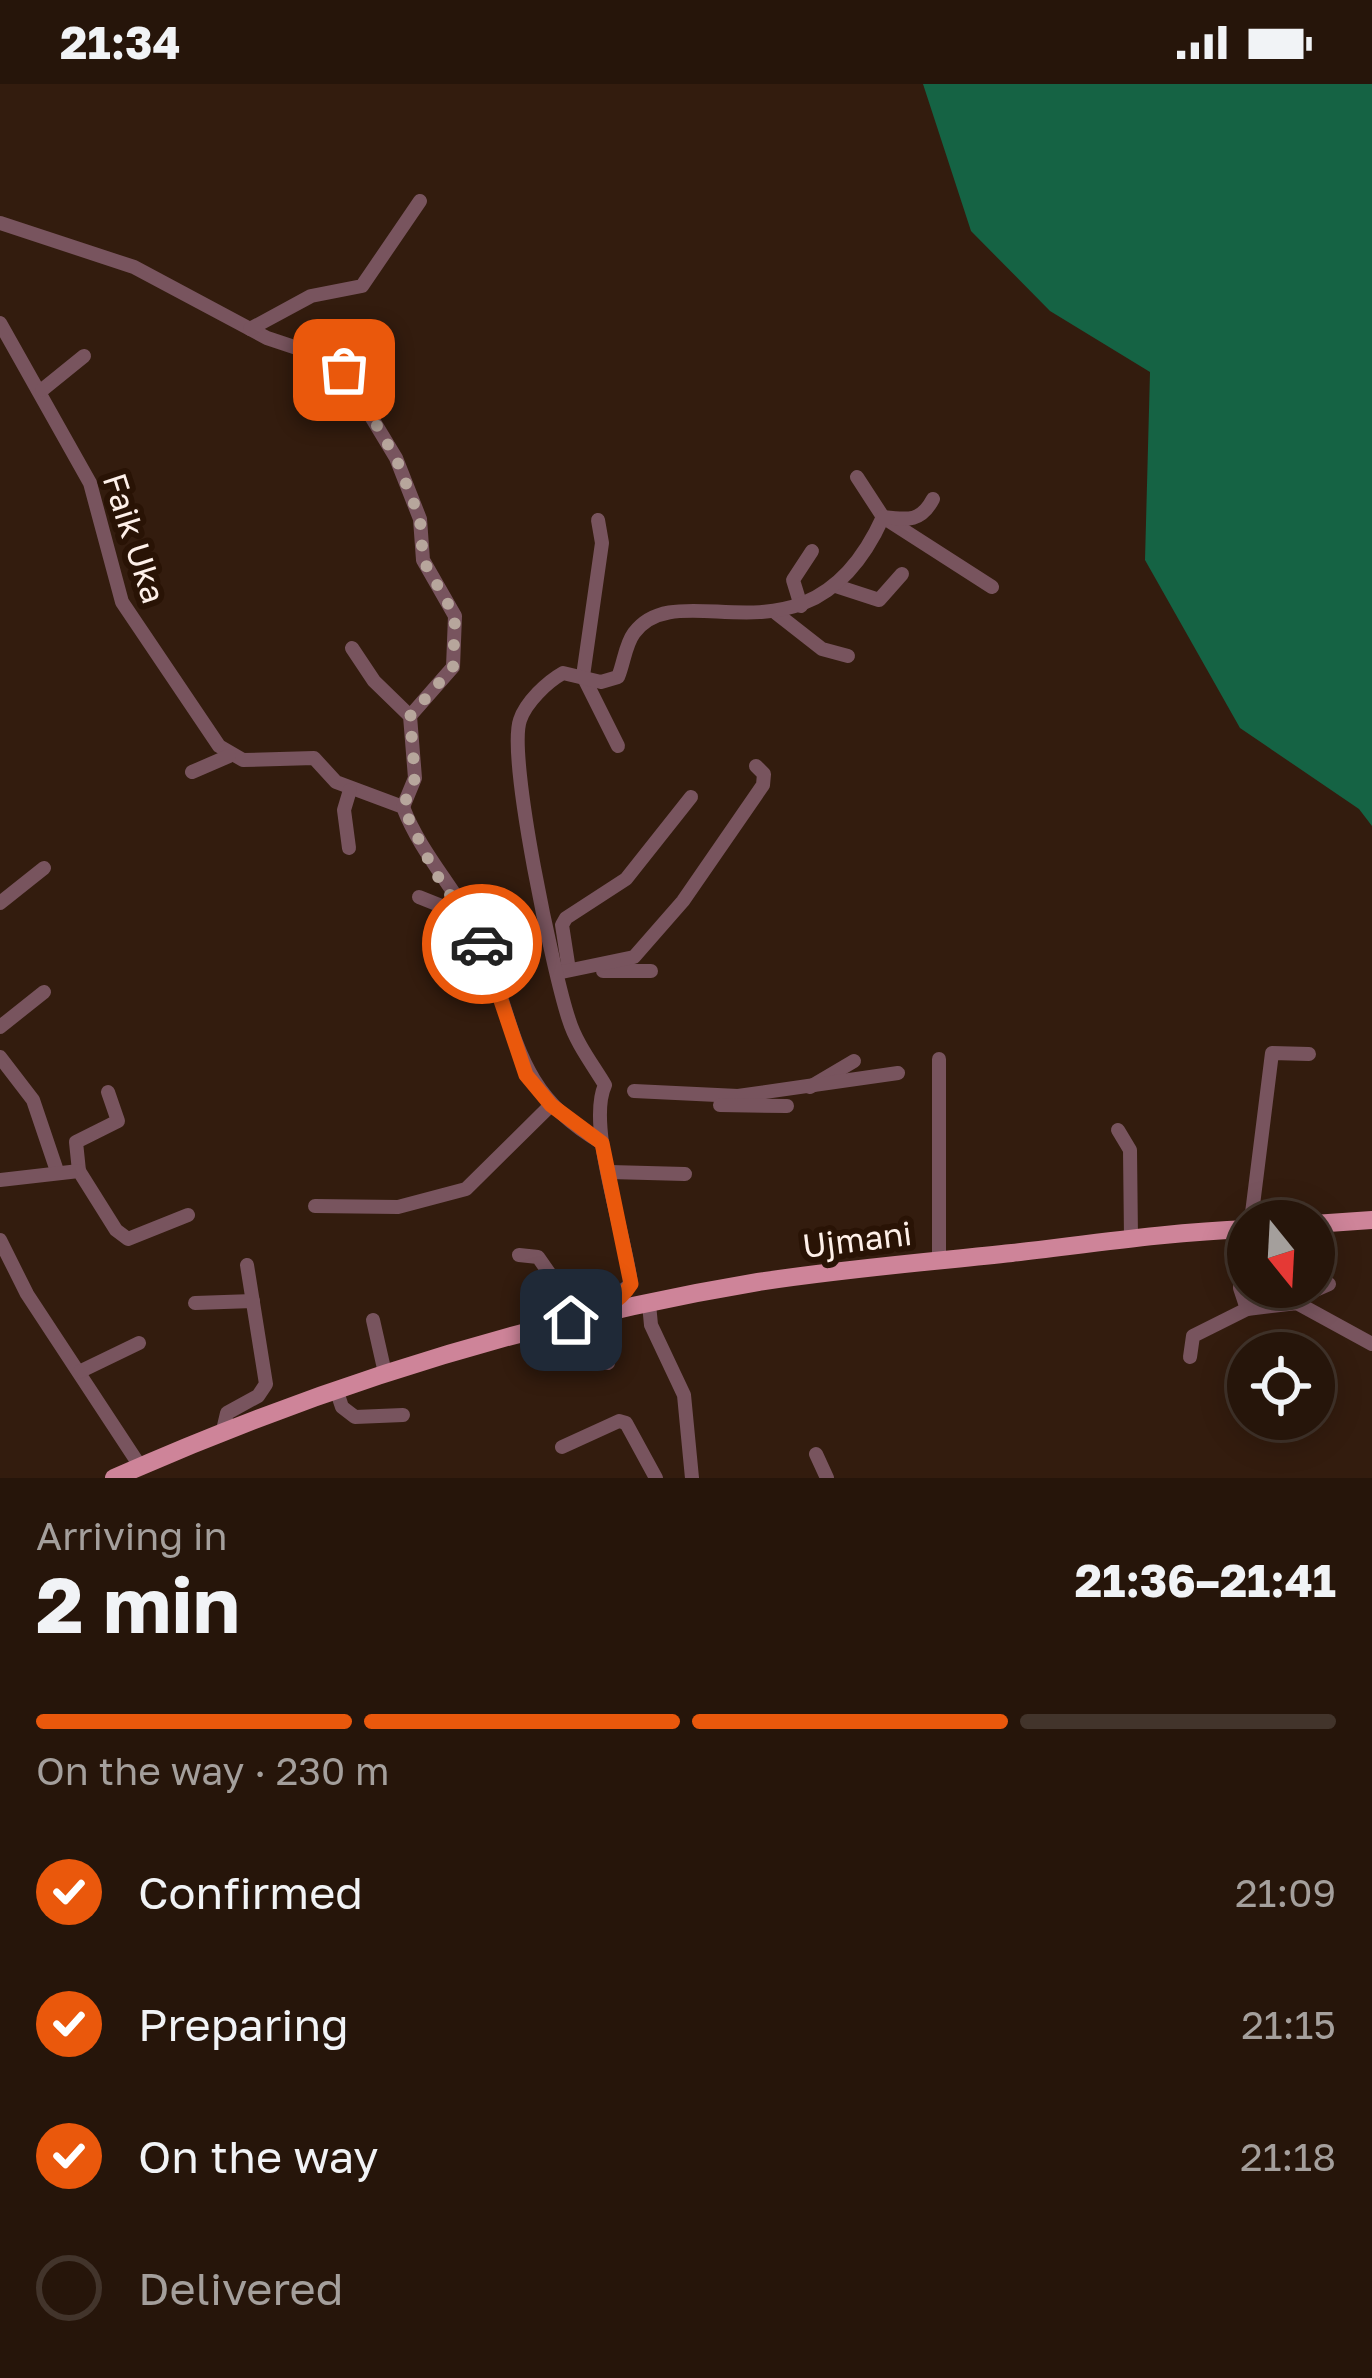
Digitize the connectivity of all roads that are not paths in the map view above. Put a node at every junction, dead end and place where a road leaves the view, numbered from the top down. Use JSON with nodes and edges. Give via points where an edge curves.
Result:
{"nodes":[{"id":1,"x":420,"y":201,"type":"dead end"},
{"id":2,"x":0,"y":223,"type":"edge"},
{"id":3,"x":0,"y":323,"type":"edge"},
{"id":4,"x":250,"y":329,"type":"junction"},
{"id":5,"x":84,"y":356,"type":"dead end"},
{"id":6,"x":42,"y":390,"type":"junction"},
{"id":7,"x":857,"y":477,"type":"dead end"},
{"id":8,"x":933,"y":499,"type":"dead end"},
{"id":9,"x":883,"y":517,"type":"junction"},
{"id":10,"x":598,"y":520,"type":"dead end"},
{"id":11,"x":812,"y":551,"type":"dead end"},
{"id":12,"x":902,"y":574,"type":"dead end"},
{"id":13,"x":836,"y":586,"type":"junction"},
{"id":14,"x":992,"y":587,"type":"dead end"},
{"id":15,"x":801,"y":606,"type":"junction"},
{"id":16,"x":776,"y":613,"type":"junction"},
{"id":17,"x":352,"y":648,"type":"dead end"},
{"id":18,"x":848,"y":656,"type":"dead end"},
{"id":19,"x":583,"y":676,"type":"junction"},
{"id":20,"x":410,"y":716,"type":"junction"},
{"id":21,"x":618,"y":746,"type":"dead end"},
{"id":22,"x":230,"y":755,"type":"junction"},
{"id":23,"x":756,"y":766,"type":"dead end"},
{"id":24,"x":192,"y":772,"type":"dead end"},
{"id":25,"x":350,"y":790,"type":"junction"},
{"id":26,"x":691,"y":797,"type":"dead end"},
{"id":27,"x":403,"y":807,"type":"junction"},
{"id":28,"x":349,"y":848,"type":"dead end"},
{"id":29,"x":44,"y":868,"type":"dead end"},
{"id":30,"x":419,"y":897,"type":"dead end"},
{"id":31,"x":0,"y":903,"type":"edge"},
{"id":32,"x":464,"y":915,"type":"junction"},
{"id":33,"x":592,"y":967,"type":"junction"},
{"id":34,"x":650,"y":971,"type":"dead end"},
{"id":35,"x":563,"y":972,"type":"junction"},
{"id":36,"x":44,"y":992,"type":"dead end"},
{"id":37,"x":0,"y":1027,"type":"edge"},
{"id":38,"x":1309,"y":1054,"type":"dead end"},
{"id":39,"x":0,"y":1057,"type":"edge"},
{"id":40,"x":939,"y":1059,"type":"dead end"},
{"id":41,"x":854,"y":1061,"type":"dead end"},
{"id":42,"x":898,"y":1073,"type":"dead end"},
{"id":43,"x":604,"y":1085,"type":"junction"},
{"id":44,"x":811,"y":1087,"type":"junction"},
{"id":45,"x":634,"y":1091,"type":"junction"},
{"id":46,"x":108,"y":1093,"type":"dead end"},
{"id":47,"x":551,"y":1105,"type":"junction"},
{"id":48,"x":787,"y":1106,"type":"dead end"},
{"id":49,"x":1118,"y":1130,"type":"dead end"},
{"id":50,"x":602,"y":1143,"type":"junction"},
{"id":51,"x":57,"y":1171,"type":"junction"},
{"id":52,"x":80,"y":1171,"type":"junction"},
{"id":53,"x":610,"y":1172,"type":"junction"},
{"id":54,"x":685,"y":1174,"type":"dead end"},
{"id":55,"x":0,"y":1180,"type":"edge"},
{"id":56,"x":1251,"y":1200,"type":"edge"},
{"id":57,"x":315,"y":1206,"type":"dead end"},
{"id":58,"x":188,"y":1215,"type":"dead end"},
{"id":59,"x":1372,"y":1220,"type":"edge"},
{"id":60,"x":1335,"y":1223,"type":"edge"},
{"id":61,"x":1227,"y":1228,"type":"edge"},
{"id":62,"x":1131,"y":1238,"type":"junction"},
{"id":63,"x":0,"y":1240,"type":"edge"},
{"id":64,"x":519,"y":1255,"type":"dead end"},
{"id":65,"x":939,"y":1259,"type":"junction"},
{"id":66,"x":247,"y":1264,"type":"dead end"},
{"id":67,"x":253,"y":1301,"type":"junction"},
{"id":68,"x":195,"y":1303,"type":"dead end"},
{"id":69,"x":649,"y":1304,"type":"junction"},
{"id":70,"x":1254,"y":1308,"type":"edge"},
{"id":71,"x":1306,"y":1308,"type":"edge"},
{"id":72,"x":1247,"y":1309,"type":"joint"},
{"id":73,"x":593,"y":1315,"type":"junction"},
{"id":74,"x":373,"y":1320,"type":"dead end"},
{"id":75,"x":571,"y":1320,"type":"junction"},
{"id":76,"x":140,"y":1343,"type":"dead end"},
{"id":77,"x":1372,"y":1344,"type":"edge"},
{"id":78,"x":1190,"y":1357,"type":"dead end"},
{"id":79,"x":608,"y":1363,"type":"dead end"},
{"id":80,"x":79,"y":1372,"type":"junction"},
{"id":81,"x":385,"y":1373,"type":"junction"},
{"id":82,"x":336,"y":1389,"type":"junction"},
{"id":83,"x":209,"y":1411,"type":"dead end"},
{"id":84,"x":403,"y":1414,"type":"dead end"},
{"id":85,"x":222,"y":1427,"type":"junction"},
{"id":86,"x":562,"y":1447,"type":"dead end"},
{"id":87,"x":816,"y":1454,"type":"dead end"},
{"id":88,"x":140,"y":1466,"type":"junction"},
{"id":89,"x":114,"y":1478,"type":"edge"},
{"id":90,"x":656,"y":1478,"type":"edge"},
{"id":91,"x":692,"y":1478,"type":"edge"},
{"id":92,"x":827,"y":1478,"type":"edge"}],
"edges":[{"from":1,"to":4,"type":"street","via":[[362,286],[311,296]]},
{"from":2,"to":4,"type":"street","via":[[149,274]]},
{"from":3,"to":6,"type":"street","name":"Faik Uka"},
{"from":4,"to":20,"type":"street","via":[[333,360],[396,458],[420,519],[423,560],[458,632],[446,682]]},
{"from":5,"to":6,"type":"street"},
{"from":6,"to":22,"type":"street","name":"Faik Uka","via":[[90,484],[122,602]]},
{"from":7,"to":9,"type":"street"},
{"from":8,"to":9,"type":"street","via":[[925,514],[909,520]]},
{"from":9,"to":13,"type":"street","via":[[868,550]]},
{"from":9,"to":14,"type":"street"},
{"from":10,"to":19,"type":"street","via":[[602,544]]},
{"from":11,"to":15,"type":"street","via":[[793,580]]},
{"from":12,"to":13,"type":"street","via":[[879,600]]},
{"from":13,"to":15,"type":"street"},
{"from":15,"to":16,"type":"street"},
{"from":16,"to":18,"type":"street","via":[[823,649]]},
{"from":16,"to":19,"type":"street","via":[[654,619],[634,633],[618,677],[610,683]]},
{"from":17,"to":20,"type":"street"},
{"from":19,"to":21,"type":"street"},
{"from":19,"to":35,"type":"street","via":[[552,680],[524,711],[517,736],[532,854]]},
{"from":20,"to":27,"type":"street","via":[[415,778]]},
{"from":22,"to":24,"type":"street"},
{"from":22,"to":25,"type":"street","via":[[314,758]]},
{"from":23,"to":33,"type":"street","via":[[763,784],[683,902],[634,956]]},
{"from":25,"to":27,"type":"street"},
{"from":25,"to":28,"type":"street"},
{"from":26,"to":35,"type":"street","via":[[626,879],[566,918]]},
{"from":27,"to":32,"type":"street"},
{"from":29,"to":31,"type":"street"},
{"from":30,"to":32,"type":"street"},
{"from":32,"to":47,"type":"street","via":[[482,942],[520,1063]]},
{"from":33,"to":34,"type":"street"},
{"from":33,"to":35,"type":"street"},
{"from":35,"to":43,"type":"street","via":[[570,1025]]},
{"from":36,"to":37,"type":"street"},
{"from":38,"to":56,"type":"street","via":[[1272,1053]]},
{"from":39,"to":51,"type":"street","via":[[33,1100]]},
{"from":40,"to":65,"type":"street"},
{"from":41,"to":44,"type":"street"},
{"from":42,"to":44,"type":"street"},
{"from":43,"to":45,"type":"street"},
{"from":43,"to":50,"type":"street"},
{"from":44,"to":45,"type":"street","via":[[689,1098]]},
{"from":45,"to":48,"type":"street","via":[[683,1106]]},
{"from":46,"to":52,"type":"street","via":[[118,1121],[76,1142]]},
{"from":47,"to":50,"type":"street"},
{"from":47,"to":57,"type":"street","via":[[466,1189],[398,1207]]},
{"from":49,"to":62,"type":"street","via":[[1130,1150]]},
{"from":50,"to":53,"type":"street"},
{"from":51,"to":52,"type":"street"},
{"from":51,"to":55,"type":"street"},
{"from":52,"to":58,"type":"street","via":[[124,1237]]},
{"from":53,"to":54,"type":"street"},
{"from":53,"to":73,"type":"street","via":[[631,1284]]},
{"from":59,"to":60,"type":"main road"},
{"from":61,"to":62,"type":"main road","name":"Ujmani"},
{"from":62,"to":65,"type":"main road","name":"Ujmani"},
{"from":63,"to":80,"type":"street"},
{"from":64,"to":75,"type":"street","via":[[538,1257]]},
{"from":65,"to":69,"type":"main road","name":"Ujmani"},
{"from":66,"to":67,"type":"street","name":"Ujmani"},
{"from":67,"to":68,"type":"street"},
{"from":67,"to":85,"type":"street","name":"Ujmani","via":[[266,1384],[226,1414]]},
{"from":69,"to":73,"type":"main road","name":"Ujmani"},
{"from":69,"to":91,"type":"street","via":[[684,1394]]},
{"from":70,"to":72,"type":"street"},
{"from":71,"to":77,"type":"street"},
{"from":72,"to":78,"type":"street","via":[[1192,1336]]},
{"from":73,"to":75,"type":"main road","name":"Ujmani"},
{"from":73,"to":79,"type":"street"},
{"from":74,"to":81,"type":"street"},
{"from":75,"to":81,"type":"main road","name":"Ujmani"},
{"from":76,"to":80,"type":"street"},
{"from":80,"to":88,"type":"street"},
{"from":81,"to":82,"type":"main road","name":"Ujmani"},
{"from":82,"to":84,"type":"street","via":[[355,1418]]},
{"from":82,"to":85,"type":"main road","name":"Ujmani"},
{"from":83,"to":85,"type":"street"},
{"from":85,"to":88,"type":"main road","name":"Ujmani"},
{"from":86,"to":90,"type":"street","via":[[626,1423]]},
{"from":87,"to":92,"type":"street"},
{"from":88,"to":89,"type":"main road","name":"Ujmani"}]}
